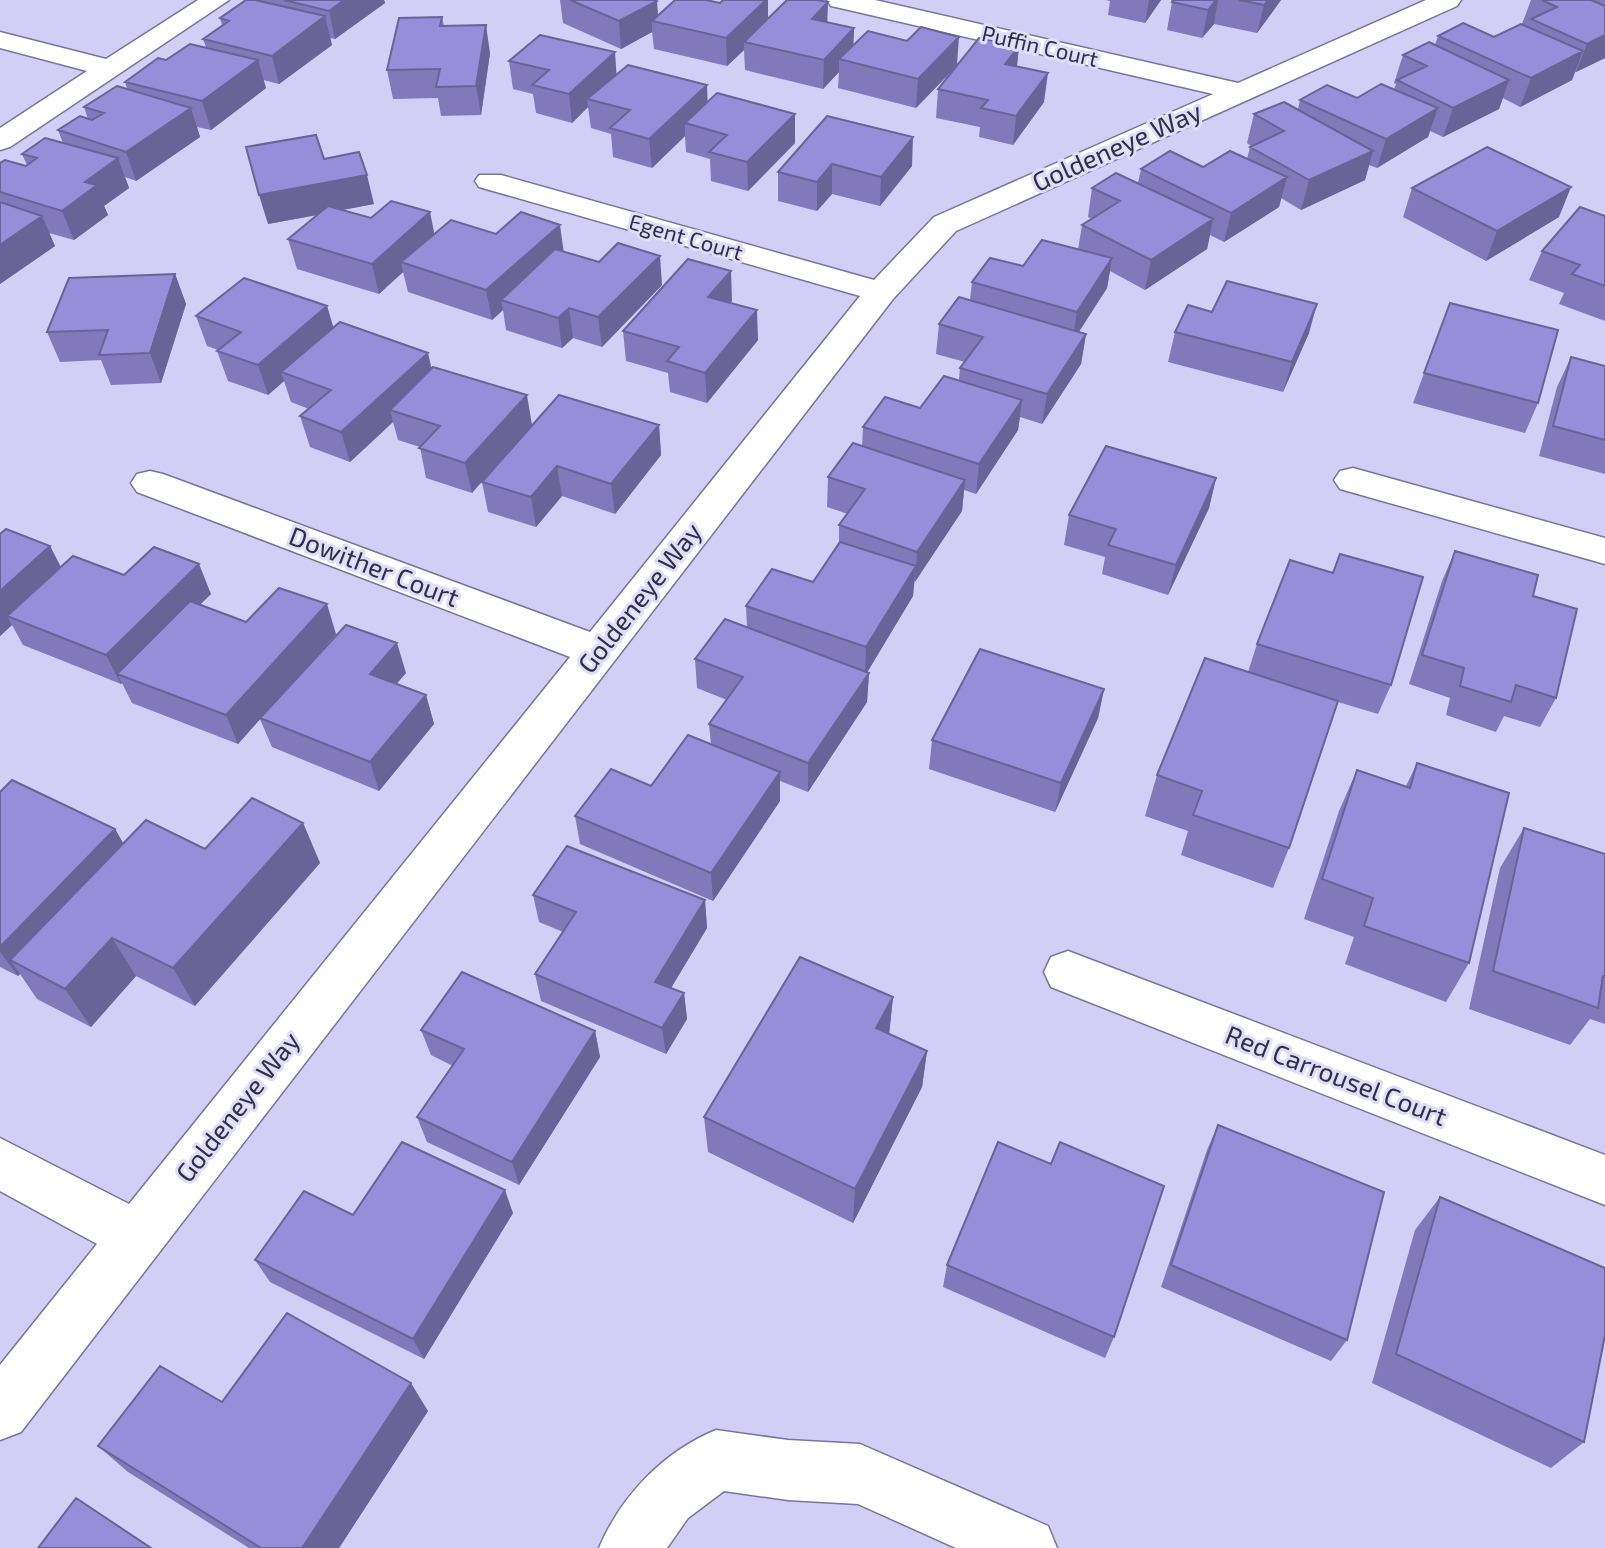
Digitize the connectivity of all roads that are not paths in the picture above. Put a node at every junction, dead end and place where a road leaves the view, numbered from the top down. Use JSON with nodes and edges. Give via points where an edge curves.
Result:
{"nodes":[{"id":1,"x":216,"y":0,"type":"edge"},
{"id":2,"x":840,"y":0,"type":"edge"},
{"id":3,"x":1448,"y":0,"type":"edge"},
{"id":4,"x":0,"y":40,"type":"edge"},
{"id":5,"x":111,"y":69,"type":"junction"},
{"id":6,"x":1240,"y":92,"type":"junction"},
{"id":7,"x":0,"y":141,"type":"edge"},
{"id":8,"x":490,"y":181,"type":"dead end"},
{"id":9,"x":881,"y":292,"type":"junction"},
{"id":10,"x":1353,"y":480,"type":"dead end"},
{"id":11,"x":150,"y":483,"type":"dead end"},
{"id":12,"x":1605,"y":551,"type":"edge"},
{"id":13,"x":598,"y":651,"type":"junction"},
{"id":14,"x":1068,"y":972,"type":"dead end"},
{"id":15,"x":0,"y":1163,"type":"edge"},
{"id":16,"x":1605,"y":1180,"type":"edge"},
{"id":17,"x":136,"y":1237,"type":"junction"},
{"id":18,"x":0,"y":1411,"type":"edge"},
{"id":19,"x":630,"y":1548,"type":"edge"},
{"id":20,"x":1026,"y":1548,"type":"edge"}],
"edges":[{"from":1,"to":5,"type":"street"},
{"from":2,"to":6,"type":"street","name":"Puffin Court"},
{"from":3,"to":6,"type":"street","name":"Goldeneye Way"},
{"from":4,"to":5,"type":"street"},
{"from":5,"to":7,"type":"street"},
{"from":6,"to":9,"type":"street","name":"Goldeneye Way","via":[[945,224]]},
{"from":8,"to":9,"type":"street","name":"Egent Court"},
{"from":9,"to":13,"type":"street","name":"Goldeneye Way"},
{"from":10,"to":12,"type":"street"},
{"from":11,"to":13,"type":"street","name":"Dowither Court"},
{"from":13,"to":17,"type":"street","name":"Goldeneye Way"},
{"from":14,"to":16,"type":"street","name":"Red Carrousel Court"},
{"from":15,"to":17,"type":"street"},
{"from":17,"to":18,"type":"street","name":"Goldeneye Way"},
{"from":19,"to":20,"type":"street","via":[[667,1497],[716,1460],[860,1474]]}]}
